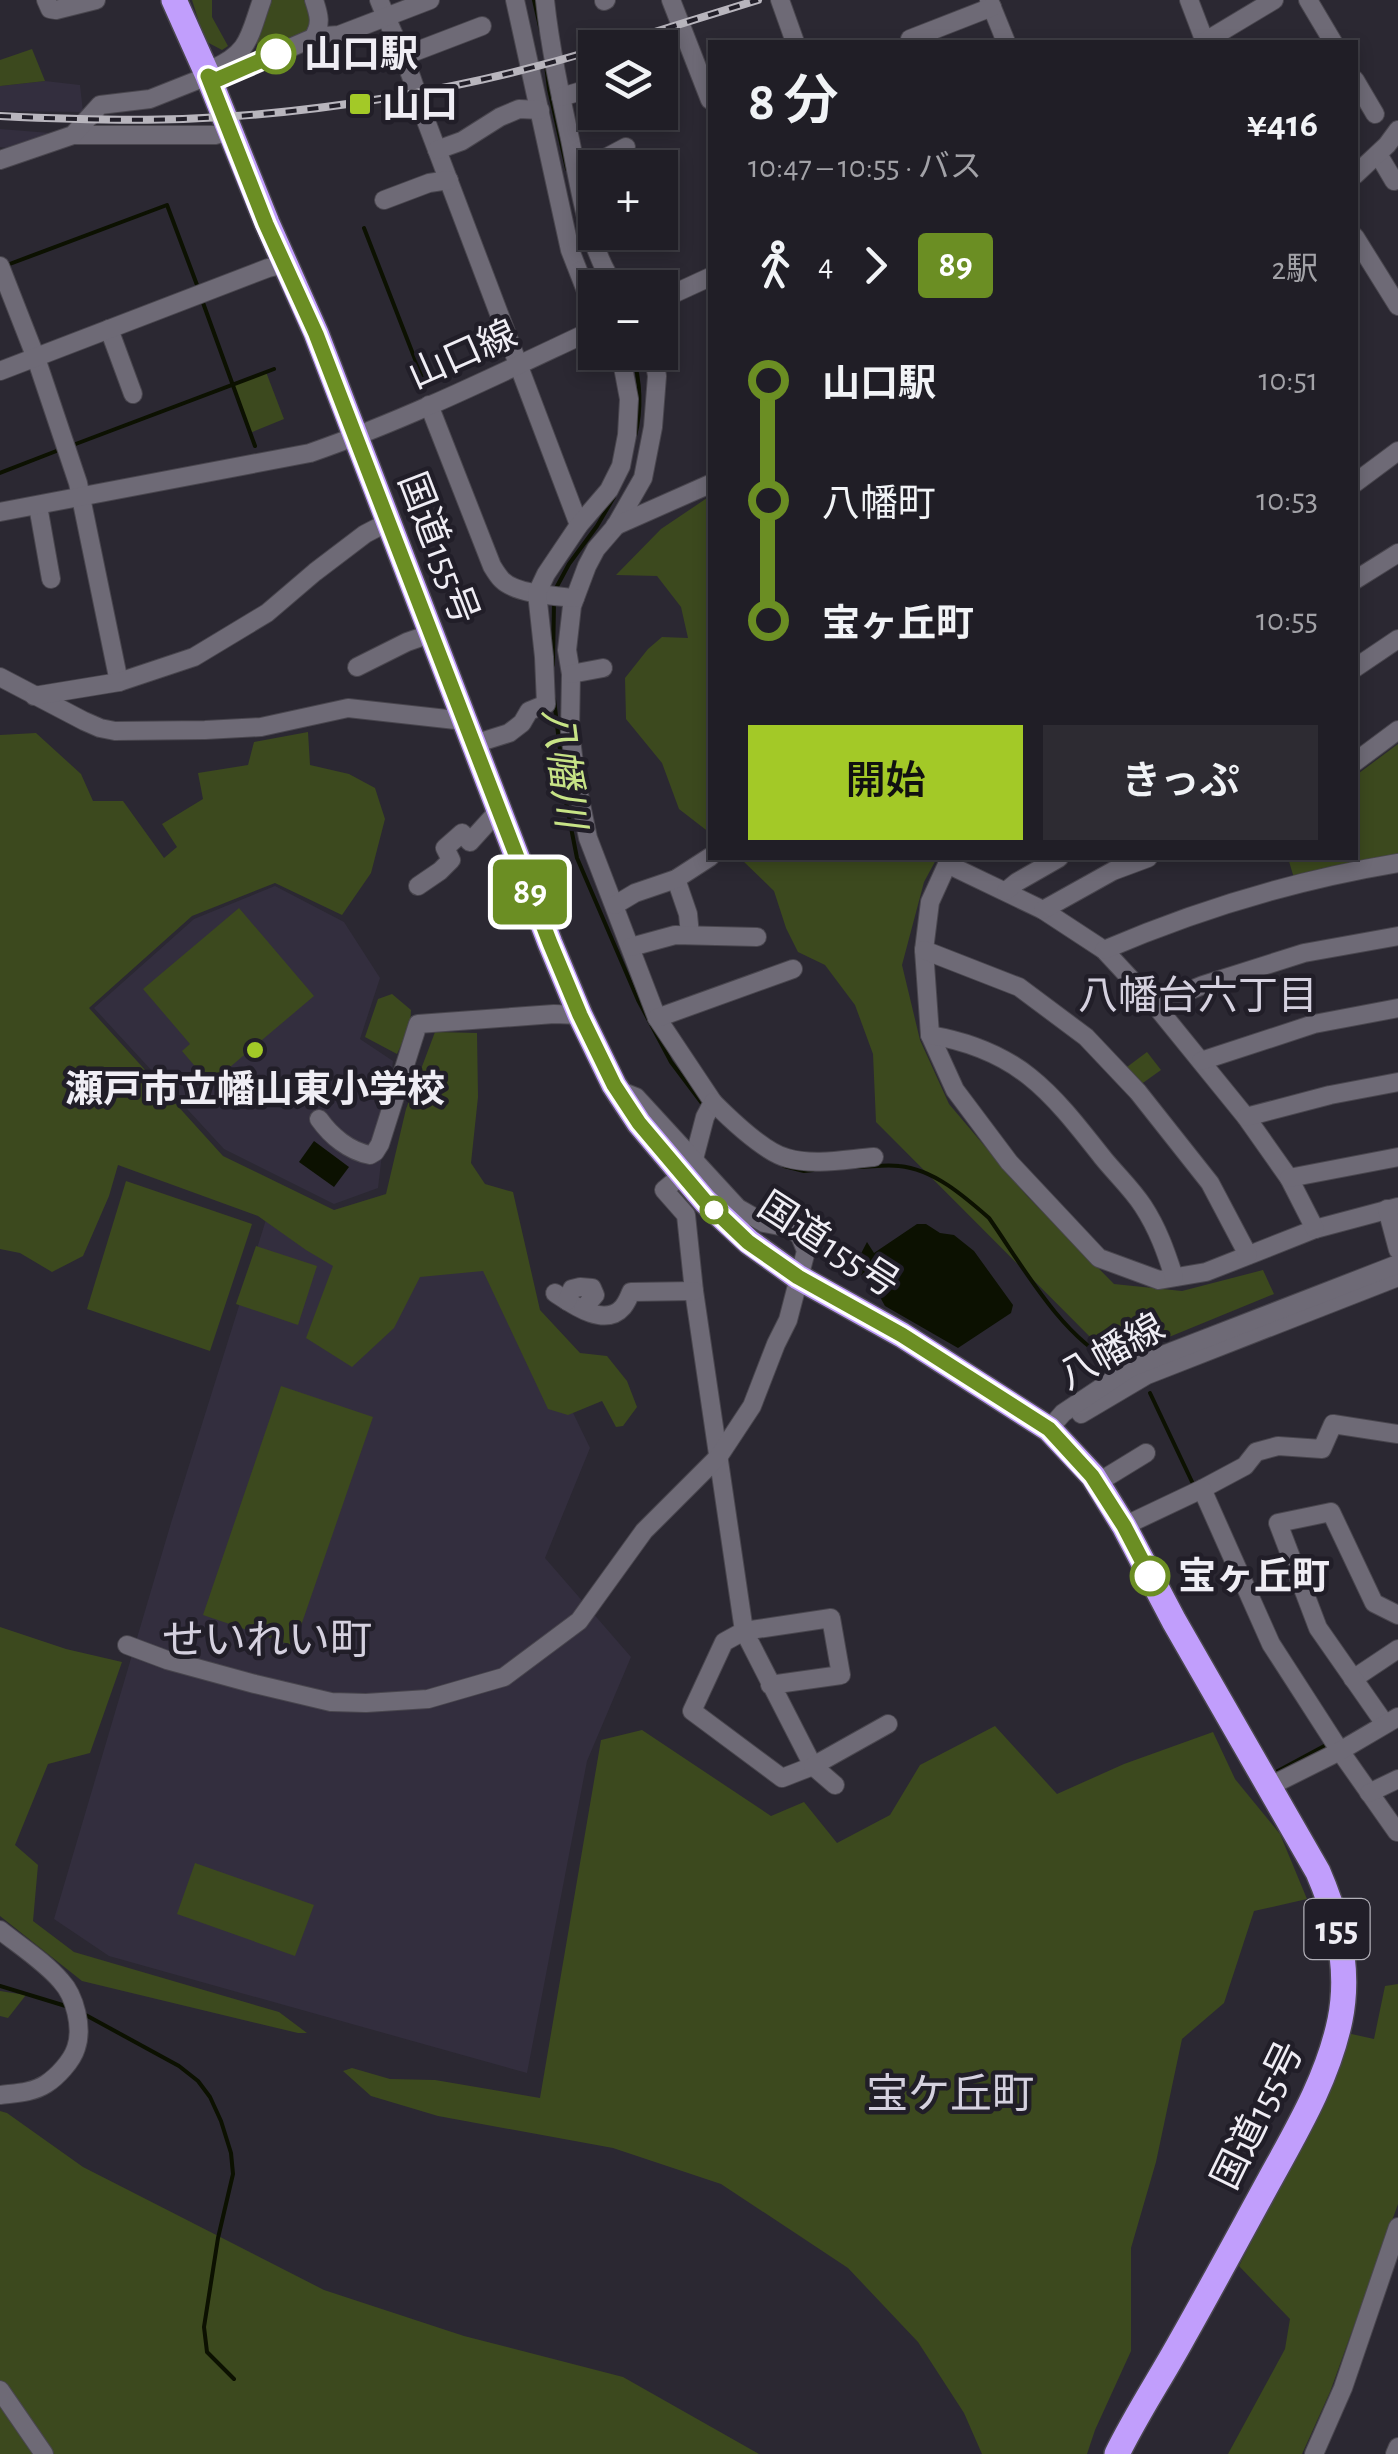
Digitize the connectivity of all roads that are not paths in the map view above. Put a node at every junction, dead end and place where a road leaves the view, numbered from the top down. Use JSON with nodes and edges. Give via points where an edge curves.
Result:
{"nodes":[{"id":1,"x":46,"y":0,"type":"edge"},
{"id":2,"x":96,"y":0,"type":"edge"},
{"id":3,"x":174,"y":0,"type":"edge"},
{"id":4,"x":262,"y":0,"type":"edge"},
{"id":5,"x":314,"y":0,"type":"edge"},
{"id":6,"x":430,"y":0,"type":"edge"},
{"id":7,"x":515,"y":0,"type":"edge"},
{"id":8,"x":545,"y":0,"type":"edge"},
{"id":9,"x":672,"y":0,"type":"edge"},
{"id":10,"x":780,"y":0,"type":"edge"},
{"id":11,"x":1189,"y":0,"type":"edge"},
{"id":12,"x":1274,"y":0,"type":"edge"},
{"id":13,"x":1308,"y":0,"type":"edge"},
{"id":14,"x":991,"y":4,"type":"edge"},
{"id":15,"x":382,"y":8,"type":"edge"},
{"id":16,"x":482,"y":26,"type":"dead end"},
{"id":17,"x":318,"y":31,"type":"junction"},
{"id":18,"x":919,"y":39,"type":"edge"},
{"id":19,"x":794,"y":40,"type":"edge"},
{"id":20,"x":1005,"y":40,"type":"edge"},
{"id":21,"x":1204,"y":40,"type":"edge"},
{"id":22,"x":1208,"y":40,"type":"edge"},
{"id":23,"x":1332,"y":40,"type":"edge"},
{"id":24,"x":401,"y":57,"type":"junction"},
{"id":25,"x":208,"y":76,"type":"junction"},
{"id":26,"x":1358,"y":85,"type":"edge"},
{"id":27,"x":578,"y":92,"type":"edge"},
{"id":28,"x":708,"y":95,"type":"edge"},
{"id":29,"x":561,"y":97,"type":"junction"},
{"id":30,"x":540,"y":110,"type":"junction"},
{"id":31,"x":1375,"y":114,"type":"dead end"},
{"id":32,"x":1398,"y":130,"type":"edge"},
{"id":33,"x":230,"y":131,"type":"junction"},
{"id":34,"x":72,"y":135,"type":"junction"},
{"id":35,"x":626,"y":148,"type":"dead end"},
{"id":36,"x":437,"y":150,"type":"junction"},
{"id":37,"x":1378,"y":154,"type":"junction"},
{"id":38,"x":0,"y":160,"type":"edge"},
{"id":39,"x":1358,"y":172,"type":"edge"},
{"id":40,"x":576,"y":173,"type":"junction"},
{"id":41,"x":449,"y":180,"type":"junction"},
{"id":42,"x":1397,"y":182,"type":"edge"},
{"id":43,"x":384,"y":200,"type":"dead end"},
{"id":44,"x":1358,"y":242,"type":"edge"},
{"id":45,"x":286,"y":264,"type":"junction"},
{"id":46,"x":0,"y":266,"type":"edge"},
{"id":47,"x":578,"y":270,"type":"edge"},
{"id":48,"x":606,"y":270,"type":"edge"},
{"id":49,"x":708,"y":278,"type":"edge"},
{"id":50,"x":678,"y":292,"type":"edge"},
{"id":51,"x":1398,"y":308,"type":"edge"},
{"id":52,"x":109,"y":329,"type":"junction"},
{"id":53,"x":578,"y":337,"type":"edge"},
{"id":54,"x":36,"y":358,"type":"junction"},
{"id":55,"x":519,"y":365,"type":"junction"},
{"id":56,"x":624,"y":370,"type":"edge"},
{"id":57,"x":656,"y":370,"type":"edge"},
{"id":58,"x":0,"y":371,"type":"edge"},
{"id":59,"x":133,"y":394,"type":"dead end"},
{"id":60,"x":429,"y":406,"type":"junction"},
{"id":61,"x":356,"y":437,"type":"junction"},
{"id":62,"x":1398,"y":452,"type":"edge"},
{"id":63,"x":1358,"y":482,"type":"edge"},
{"id":64,"x":708,"y":485,"type":"edge"},
{"id":65,"x":80,"y":498,"type":"junction"},
{"id":66,"x":38,"y":506,"type":"junction"},
{"id":67,"x":0,"y":512,"type":"edge"},
{"id":68,"x":390,"y":521,"type":"junction"},
{"id":69,"x":579,"y":526,"type":"junction"},
{"id":70,"x":615,"y":526,"type":"junction"},
{"id":71,"x":1398,"y":554,"type":"edge"},
{"id":72,"x":1358,"y":578,"type":"edge"},
{"id":73,"x":51,"y":580,"type":"dead end"},
{"id":74,"x":556,"y":596,"type":"junction"},
{"id":75,"x":432,"y":634,"type":"junction"},
{"id":76,"x":1398,"y":638,"type":"edge"},
{"id":77,"x":1358,"y":666,"type":"edge"},
{"id":78,"x":357,"y":667,"type":"dead end"},
{"id":79,"x":603,"y":668,"type":"dead end"},
{"id":80,"x":571,"y":674,"type":"junction"},
{"id":81,"x":0,"y":678,"type":"edge"},
{"id":82,"x":120,"y":682,"type":"junction"},
{"id":83,"x":34,"y":696,"type":"junction"},
{"id":84,"x":557,"y":696,"type":"junction"},
{"id":85,"x":1398,"y":730,"type":"edge"},
{"id":86,"x":469,"y":732,"type":"junction"},
{"id":87,"x":1358,"y":760,"type":"edge"},
{"id":88,"x":499,"y":810,"type":"junction"},
{"id":89,"x":708,"y":858,"type":"edge"},
{"id":90,"x":1056,"y":860,"type":"edge"},
{"id":91,"x":1143,"y":860,"type":"edge"},
{"id":92,"x":948,"y":861,"type":"edge"},
{"id":93,"x":1398,"y":863,"type":"edge"},
{"id":94,"x":676,"y":879,"type":"junction"},
{"id":95,"x":418,"y":886,"type":"dead end"},
{"id":96,"x":1006,"y":892,"type":"junction"},
{"id":97,"x":615,"y":905,"type":"junction"},
{"id":98,"x":1042,"y":910,"type":"junction"},
{"id":99,"x":690,"y":935,"type":"junction"},
{"id":100,"x":1398,"y":936,"type":"edge"},
{"id":101,"x":757,"y":937,"type":"dead end"},
{"id":102,"x":631,"y":947,"type":"junction"},
{"id":103,"x":924,"y":950,"type":"junction"},
{"id":104,"x":1104,"y":950,"type":"junction"},
{"id":105,"x":793,"y":970,"type":"dead end"},
{"id":106,"x":1155,"y":1005,"type":"junction"},
{"id":107,"x":1398,"y":1008,"type":"edge"},
{"id":108,"x":580,"y":1015,"type":"junction"},
{"id":109,"x":658,"y":1018,"type":"junction"},
{"id":110,"x":930,"y":1035,"type":"junction"},
{"id":111,"x":1201,"y":1061,"type":"junction"},
{"id":112,"x":1398,"y":1082,"type":"edge"},
{"id":113,"x":709,"y":1108,"type":"junction"},
{"id":114,"x":1246,"y":1118,"type":"junction"},
{"id":115,"x":319,"y":1119,"type":"dead end"},
{"id":116,"x":874,"y":1157,"type":"dead end"},
{"id":117,"x":1398,"y":1157,"type":"edge"},
{"id":118,"x":688,"y":1167,"type":"junction"},
{"id":119,"x":1288,"y":1178,"type":"junction"},
{"id":120,"x":1392,"y":1208,"type":"edge"},
{"id":121,"x":1315,"y":1229,"type":"junction"},
{"id":122,"x":1398,"y":1250,"type":"edge"},
{"id":123,"x":1248,"y":1256,"type":"junction"},
{"id":124,"x":1398,"y":1264,"type":"edge"},
{"id":125,"x":798,"y":1277,"type":"junction"},
{"id":126,"x":1174,"y":1277,"type":"junction"},
{"id":127,"x":1398,"y":1277,"type":"edge"},
{"id":128,"x":694,"y":1291,"type":"junction"},
{"id":129,"x":568,"y":1301,"type":"dead end"},
{"id":130,"x":1049,"y":1429,"type":"junction"},
{"id":131,"x":1398,"y":1434,"type":"edge"},
{"id":132,"x":1146,"y":1453,"type":"dead end"},
{"id":133,"x":719,"y":1456,"type":"junction"},
{"id":134,"x":1097,"y":1483,"type":"junction"},
{"id":135,"x":1202,"y":1489,"type":"junction"},
{"id":136,"x":1124,"y":1526,"type":"junction"},
{"id":137,"x":1398,"y":1615,"type":"edge"},
{"id":138,"x":744,"y":1631,"type":"junction"},
{"id":139,"x":126,"y":1645,"type":"dead end"},
{"id":140,"x":1398,"y":1649,"type":"edge"},
{"id":141,"x":1353,"y":1679,"type":"junction"},
{"id":142,"x":770,"y":1685,"type":"junction"},
{"id":143,"x":1392,"y":1721,"type":"edge"},
{"id":144,"x":888,"y":1724,"type":"dead end"},
{"id":145,"x":1340,"y":1750,"type":"junction"},
{"id":146,"x":813,"y":1766,"type":"junction"},
{"id":147,"x":1398,"y":1780,"type":"edge"},
{"id":148,"x":835,"y":1785,"type":"dead end"},
{"id":149,"x":1270,"y":1786,"type":"junction"},
{"id":150,"x":1369,"y":1794,"type":"junction"},
{"id":151,"x":1397,"y":1832,"type":"edge"},
{"id":152,"x":0,"y":1930,"type":"edge"},
{"id":153,"x":0,"y":2095,"type":"edge"},
{"id":154,"x":1398,"y":2227,"type":"edge"},
{"id":155,"x":0,"y":2390,"type":"edge"},
{"id":156,"x":44,"y":2454,"type":"edge"},
{"id":157,"x":1118,"y":2454,"type":"edge"},
{"id":158,"x":1314,"y":2454,"type":"edge"}],
"edges":[{"from":1,"to":2,"type":"street","via":[[56,10]]},
{"from":3,"to":25,"type":"highway","name":"国道155号","number":"155"},
{"from":4,"to":25,"type":"street","via":[[245,49]]},
{"from":5,"to":17,"type":"street"},
{"from":6,"to":15,"type":"street"},
{"from":7,"to":30,"type":"street"},
{"from":8,"to":29,"type":"street"},
{"from":9,"to":28,"type":"street"},
{"from":10,"to":19,"type":"street"},
{"from":11,"to":21,"type":"street"},
{"from":12,"to":22,"type":"street"},
{"from":13,"to":23,"type":"street"},
{"from":14,"to":18,"type":"street"},
{"from":14,"to":20,"type":"street"},
{"from":15,"to":17,"type":"street","via":[[339,34]]},
{"from":15,"to":24,"type":"street"},
{"from":16,"to":24,"type":"street"},
{"from":17,"to":25,"type":"street","via":[[216,80]]},
{"from":24,"to":36,"type":"street"},
{"from":25,"to":33,"type":"highway","name":"国道155号","number":"155"},
{"from":25,"to":34,"type":"street","via":[[150,100],[100,105]]},
{"from":26,"to":31,"type":"street"},
{"from":27,"to":29,"type":"street"},
{"from":29,"to":40,"type":"street"},
{"from":30,"to":36,"type":"street","via":[[510,113]]},
{"from":30,"to":47,"type":"street"},
{"from":32,"to":37,"type":"street"},
{"from":33,"to":34,"type":"street"},
{"from":33,"to":45,"type":"highway","name":"国道155号","number":"155"},
{"from":34,"to":38,"type":"street"},
{"from":35,"to":40,"type":"street"},
{"from":36,"to":41,"type":"street"},
{"from":37,"to":39,"type":"street"},
{"from":37,"to":42,"type":"street"},
{"from":40,"to":48,"type":"street"},
{"from":41,"to":43,"type":"street"},
{"from":41,"to":55,"type":"street"},
{"from":44,"to":51,"type":"street"},
{"from":45,"to":52,"type":"street"},
{"from":45,"to":61,"type":"highway","name":"国道155号","number":"155"},
{"from":46,"to":54,"type":"street"},
{"from":49,"to":50,"type":"street"},
{"from":52,"to":54,"type":"street"},
{"from":52,"to":59,"type":"street"},
{"from":53,"to":55,"type":"street","name":"山口線"},
{"from":54,"to":58,"type":"street"},
{"from":54,"to":65,"type":"street"},
{"from":55,"to":60,"type":"street","name":"山口線"},
{"from":55,"to":69,"type":"street"},
{"from":56,"to":69,"type":"street","via":[[630,399],[621,466]]},
{"from":57,"to":70,"type":"street","via":[[643,478]]},
{"from":60,"to":61,"type":"street","name":"山口線"},
{"from":60,"to":74,"type":"street","via":[[492,566],[504,582]]},
{"from":61,"to":65,"type":"street","name":"山口線","via":[[310,453]]},
{"from":61,"to":68,"type":"highway","name":"国道155号","number":"155"},
{"from":62,"to":63,"type":"street"},
{"from":64,"to":70,"type":"street"},
{"from":65,"to":66,"type":"street","name":"山口線"},
{"from":65,"to":82,"type":"street"},
{"from":66,"to":67,"type":"street","name":"山口線"},
{"from":66,"to":73,"type":"street"},
{"from":68,"to":75,"type":"highway","name":"国道155号","number":"155"},
{"from":68,"to":82,"type":"street","via":[[268,612],[194,657]]},
{"from":69,"to":74,"type":"street"},
{"from":70,"to":74,"type":"street"},
{"from":71,"to":72,"type":"street"},
{"from":74,"to":80,"type":"street","via":[[572,606]]},
{"from":74,"to":84,"type":"street","via":[[544,657]]},
{"from":75,"to":78,"type":"street"},
{"from":75,"to":86,"type":"highway","name":"国道155号","number":"155"},
{"from":76,"to":77,"type":"street"},
{"from":79,"to":80,"type":"street"},
{"from":80,"to":84,"type":"street"},
{"from":81,"to":83,"type":"street"},
{"from":82,"to":83,"type":"street"},
{"from":83,"to":86,"type":"street","via":[[116,731],[261,727],[348,708]]},
{"from":84,"to":86,"type":"street","via":[[529,711],[509,733]]},
{"from":84,"to":97,"type":"street","via":[[570,732],[588,838]]},
{"from":85,"to":87,"type":"street"},
{"from":86,"to":88,"type":"highway","name":"国道155号","number":"155"},
{"from":88,"to":95,"type":"street","via":[[470,842],[462,833],[445,848],[451,860]]},
{"from":88,"to":108,"type":"highway","name":"国道155号","number":"155"},
{"from":89,"to":94,"type":"street"},
{"from":90,"to":96,"type":"street"},
{"from":91,"to":98,"type":"street"},
{"from":92,"to":96,"type":"street"},
{"from":92,"to":103,"type":"street","via":[[930,902]]},
{"from":93,"to":104,"type":"street","via":[[1220,905]]},
{"from":94,"to":97,"type":"street"},
{"from":94,"to":99,"type":"street"},
{"from":96,"to":98,"type":"street"},
{"from":97,"to":102,"type":"street"},
{"from":98,"to":104,"type":"street"},
{"from":99,"to":101,"type":"street"},
{"from":99,"to":102,"type":"street"},
{"from":100,"to":106,"type":"street","via":[[1304,953]]},
{"from":102,"to":109,"type":"street"},
{"from":103,"to":110,"type":"street"},
{"from":103,"to":123,"type":"street","via":[[1019,987],[1086,1037],[1210,1183]]},
{"from":104,"to":106,"type":"street"},
{"from":105,"to":109,"type":"street"},
{"from":106,"to":111,"type":"street"},
{"from":107,"to":111,"type":"street","via":[[1314,1024]]},
{"from":108,"to":115,"type":"street","via":[[418,1024],[380,1144],[370,1155],[328,1133]]},
{"from":108,"to":118,"type":"highway","name":"国道155号","number":"155","via":[[639,1123]]},
{"from":109,"to":113,"type":"street"},
{"from":110,"to":126,"type":"street","via":[[978,1047],[1038,1082],[1141,1203]]},
{"from":110,"to":126,"type":"street","via":[[955,1090],[1009,1162],[1099,1258],[1159,1280]]},
{"from":111,"to":114,"type":"street"},
{"from":112,"to":114,"type":"street"},
{"from":113,"to":116,"type":"street","via":[[782,1156]]},
{"from":113,"to":118,"type":"street"},
{"from":114,"to":119,"type":"street"},
{"from":117,"to":119,"type":"street"},
{"from":118,"to":125,"type":"highway","name":"国道155号","number":"155","via":[[705,1201]]},
{"from":118,"to":125,"type":"street","via":[[738,1208],[800,1236],[806,1251]]},
{"from":118,"to":128,"type":"street","via":[[664,1190],[686,1216]]},
{"from":119,"to":121,"type":"street"},
{"from":120,"to":121,"type":"street"},
{"from":120,"to":122,"type":"street"},
{"from":121,"to":123,"type":"street"},
{"from":123,"to":126,"type":"street"},
{"from":124,"to":130,"type":"street","name":"八幡線","via":[[1132,1367]]},
{"from":125,"to":130,"type":"highway","name":"国道155号","number":"155"},
{"from":125,"to":133,"type":"street","via":[[788,1320],[752,1406]]},
{"from":127,"to":130,"type":"street","name":"八幡線","via":[[1147,1374]]},
{"from":128,"to":129,"type":"street","via":[[631,1292],[623,1307],[600,1316]]},
{"from":128,"to":133,"type":"street"},
{"from":130,"to":134,"type":"highway","name":"国道155号","number":"155"},
{"from":131,"to":135,"type":"street","via":[[1333,1424],[1322,1449],[1256,1452],[1245,1466]]},
{"from":132,"to":134,"type":"street"},
{"from":133,"to":138,"type":"street"},
{"from":133,"to":139,"type":"street","via":[[644,1531],[580,1621],[504,1678],[428,1699],[331,1702]]},
{"from":134,"to":136,"type":"highway","name":"国道155号","number":"155"},
{"from":135,"to":136,"type":"street"},
{"from":135,"to":145,"type":"street","via":[[1271,1644]]},
{"from":136,"to":149,"type":"highway","name":"国道155号","number":"155"},
{"from":137,"to":141,"type":"street","via":[[1374,1603],[1330,1512],[1278,1522],[1318,1628]]},
{"from":138,"to":142,"type":"street"},
{"from":138,"to":142,"type":"street","via":[[831,1618],[841,1675]]},
{"from":138,"to":146,"type":"street","via":[[724,1642],[692,1711],[782,1778]]},
{"from":140,"to":141,"type":"street"},
{"from":141,"to":143,"type":"street"},
{"from":142,"to":146,"type":"street"},
{"from":143,"to":145,"type":"street"},
{"from":144,"to":146,"type":"street"},
{"from":145,"to":149,"type":"street"},
{"from":145,"to":150,"type":"street"},
{"from":146,"to":148,"type":"street"},
{"from":147,"to":150,"type":"street"},
{"from":149,"to":157,"type":"highway","name":"国道155号","number":"155","via":[[1328,1893],[1342,1954],[1341,2017],[1301,2122]]},
{"from":150,"to":151,"type":"street"},
{"from":152,"to":153,"type":"street","via":[[60,1980],[78,2015],[76,2048],[63,2068],[46,2084]]},
{"from":154,"to":158,"type":"street","via":[[1344,2388]]},
{"from":155,"to":156,"type":"street"}]}
